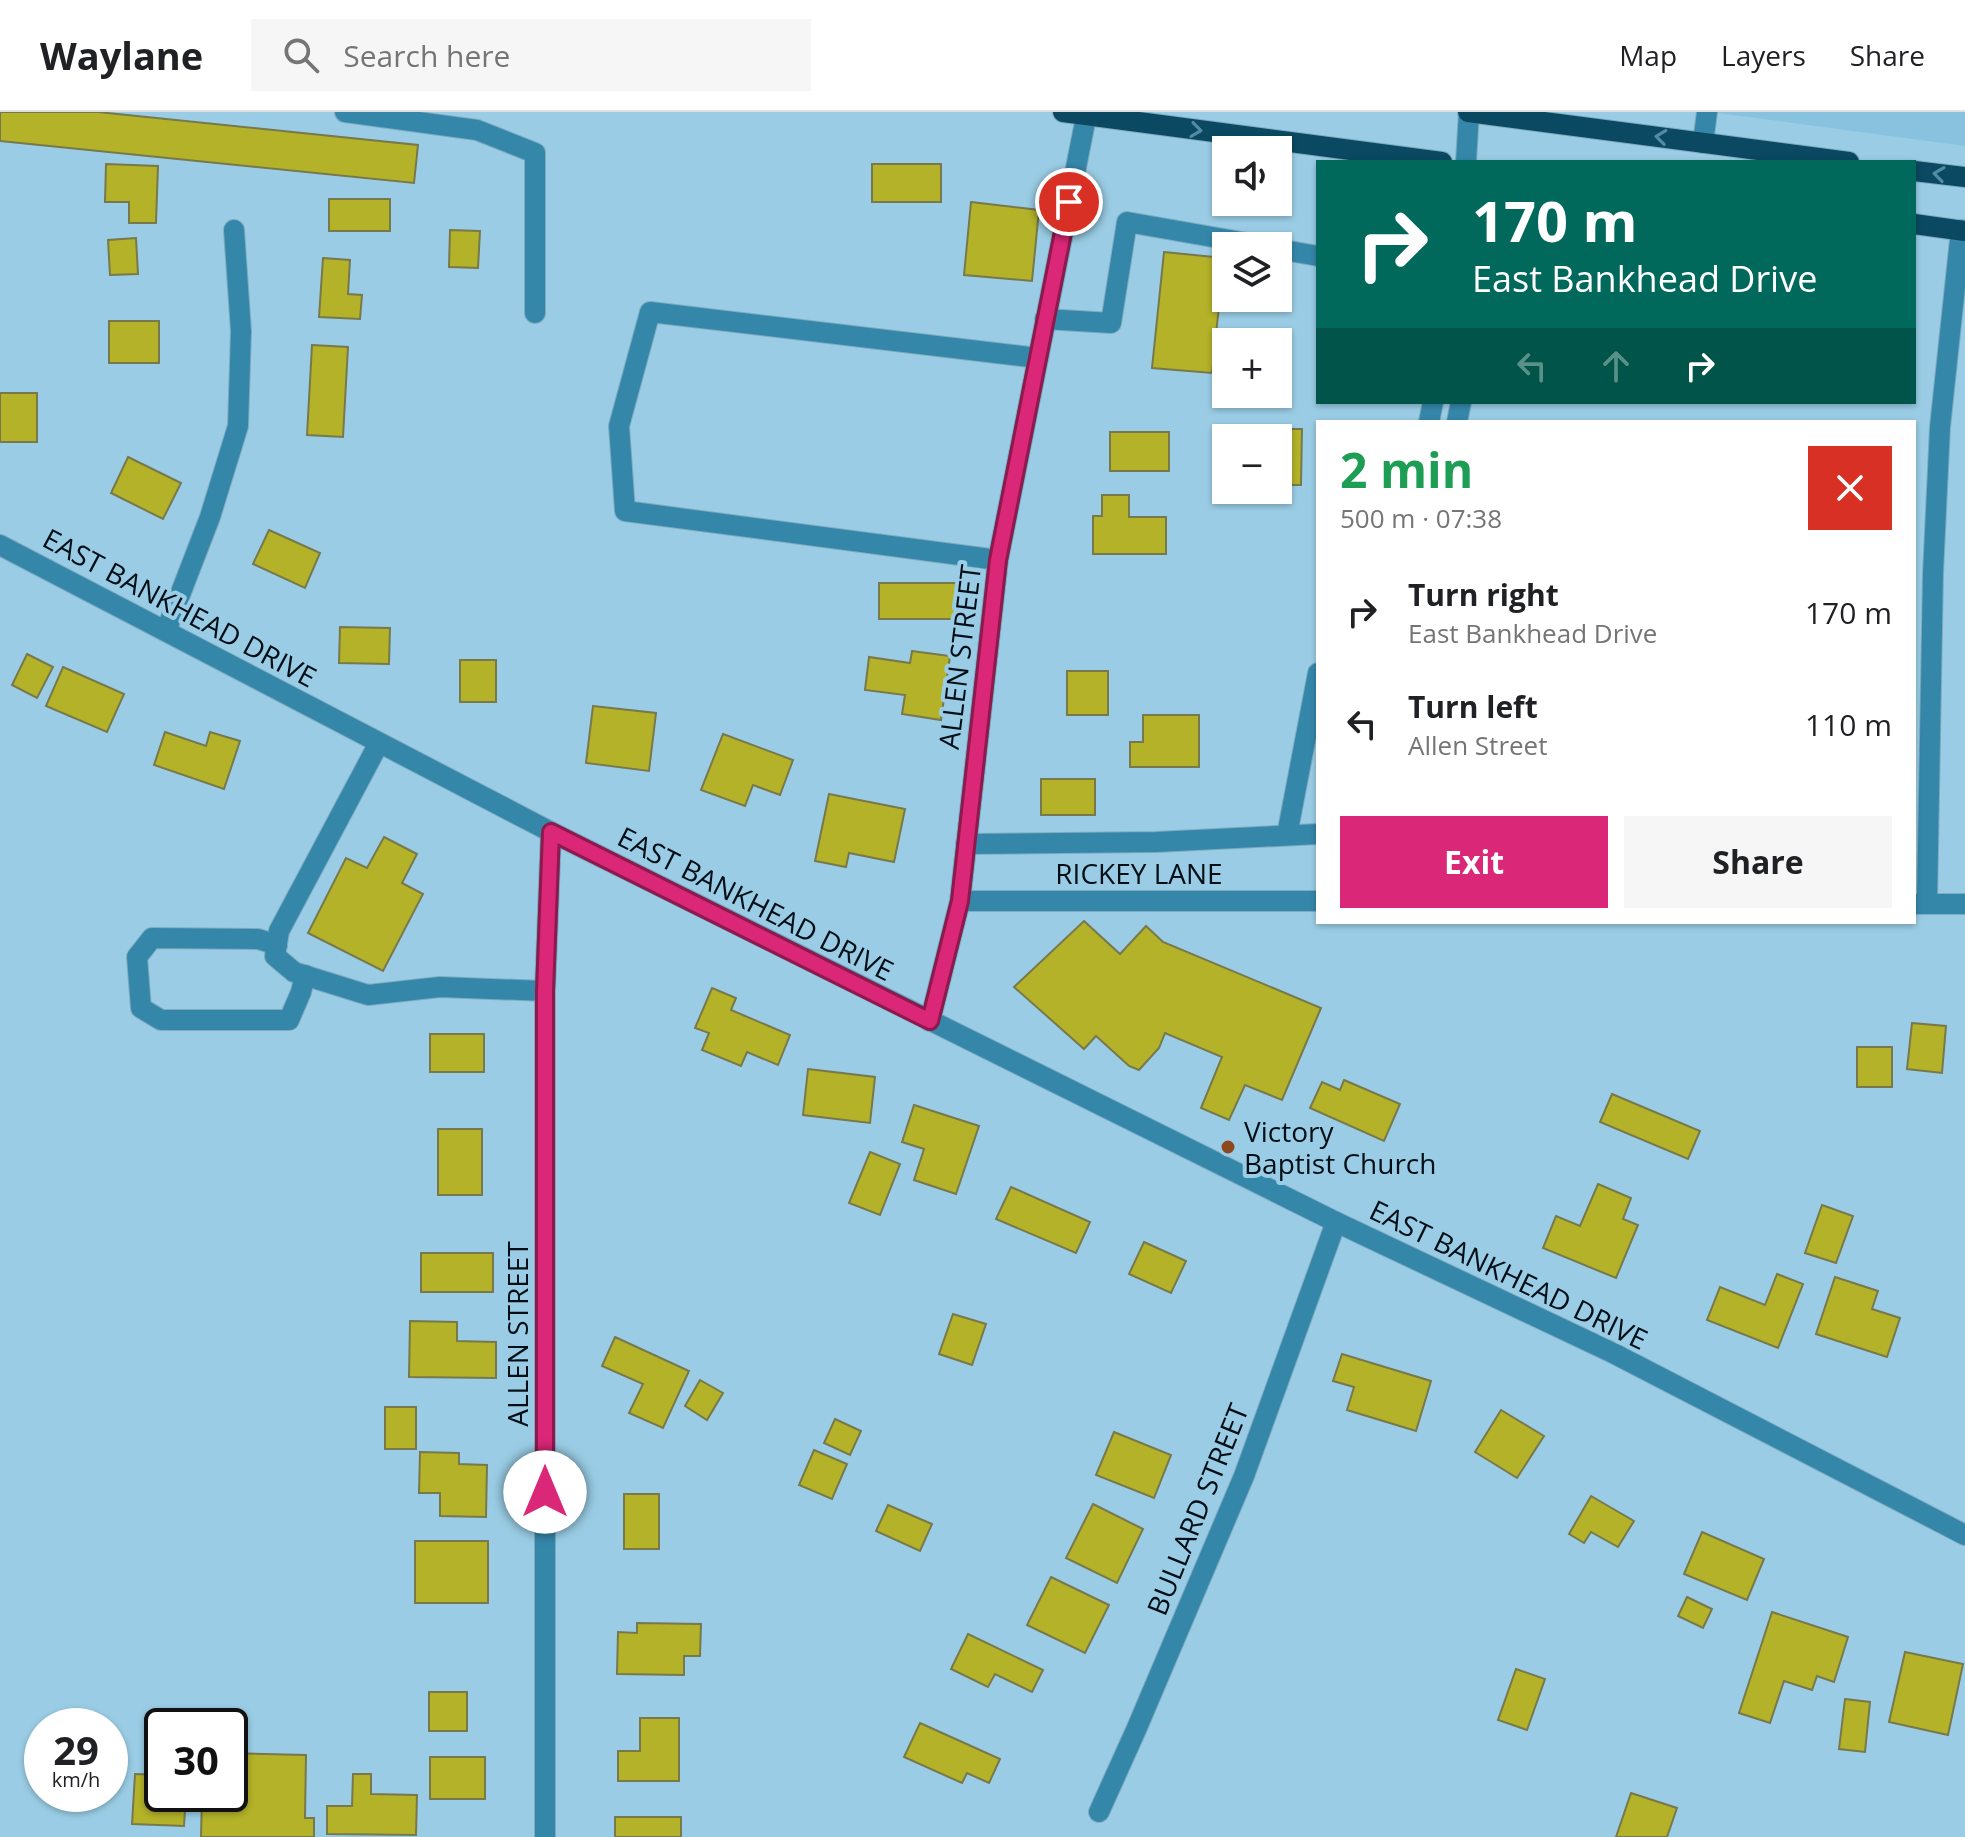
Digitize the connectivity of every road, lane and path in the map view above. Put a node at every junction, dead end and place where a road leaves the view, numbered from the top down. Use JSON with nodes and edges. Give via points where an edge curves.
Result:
{"nodes":[{"id":1,"x":345,"y":112,"type":"edge"},
{"id":2,"x":1063,"y":112,"type":"edge"},
{"id":3,"x":1469,"y":112,"type":"edge"},
{"id":4,"x":1707,"y":112,"type":"edge"},
{"id":5,"x":1087,"y":114,"type":"edge"},
{"id":6,"x":1703,"y":143,"type":"junction"},
{"id":7,"x":1427,"y":160,"type":"edge"},
{"id":8,"x":1466,"y":160,"type":"edge"},
{"id":9,"x":1834,"y":160,"type":"edge"},
{"id":10,"x":1916,"y":171,"type":"edge"},
{"id":11,"x":1965,"y":177,"type":"edge"},
{"id":12,"x":1916,"y":224,"type":"edge"},
{"id":13,"x":234,"y":230,"type":"dead end"},
{"id":14,"x":1963,"y":231,"type":"edge"},
{"id":15,"x":1212,"y":237,"type":"edge"},
{"id":16,"x":1292,"y":251,"type":"edge"},
{"id":17,"x":1316,"y":256,"type":"edge"},
{"id":18,"x":535,"y":313,"type":"dead end"},
{"id":19,"x":1045,"y":319,"type":"junction"},
{"id":20,"x":1038,"y":358,"type":"junction"},
{"id":21,"x":0,"y":545,"type":"edge"},
{"id":22,"x":998,"y":560,"type":"junction"},
{"id":23,"x":1924,"y":575,"type":"edge"},
{"id":24,"x":166,"y":631,"type":"junction"},
{"id":25,"x":1316,"y":683,"type":"edge"},
{"id":26,"x":379,"y":743,"type":"junction"},
{"id":27,"x":551,"y":832,"type":"junction"},
{"id":28,"x":1316,"y":834,"type":"edge"},
{"id":29,"x":1287,"y":835,"type":"junction"},
{"id":30,"x":966,"y":844,"type":"junction"},
{"id":31,"x":960,"y":901,"type":"junction"},
{"id":32,"x":1316,"y":901,"type":"edge"},
{"id":33,"x":1921,"y":904,"type":"edge"},
{"id":34,"x":1965,"y":904,"type":"edge"},
{"id":35,"x":277,"y":945,"type":"junction"},
{"id":36,"x":305,"y":975,"type":"junction"},
{"id":37,"x":545,"y":991,"type":"junction"},
{"id":38,"x":930,"y":1021,"type":"junction"},
{"id":39,"x":1336,"y":1222,"type":"junction"},
{"id":40,"x":1965,"y":1535,"type":"edge"},
{"id":41,"x":1099,"y":1812,"type":"dead end"},
{"id":42,"x":545,"y":1837,"type":"edge"}],
"edges":[{"from":1,"to":18,"type":"street","via":[[477,130],[535,153]]},
{"from":2,"to":5,"type":"main road"},
{"from":6,"to":3,"type":"main road","one_way":true},
{"from":3,"to":8,"type":"street"},
{"from":4,"to":6,"type":"street"},
{"from":5,"to":7,"type":"main road","one_way":true},
{"from":5,"to":19,"type":"street","name":"ALLEN STREET"},
{"from":6,"to":9,"type":"main road"},
{"from":11,"to":10,"type":"main road","one_way":true},
{"from":12,"to":14,"type":"main road"},
{"from":13,"to":24,"type":"street","via":[[241,331],[238,426]]},
{"from":14,"to":23,"type":"street"},
{"from":15,"to":19,"type":"street","via":[[1127,222],[1111,323]]},
{"from":16,"to":17,"type":"street"},
{"from":19,"to":20,"type":"street","name":"ALLEN STREET"},
{"from":20,"to":22,"type":"street","name":"ALLEN STREET"},
{"from":20,"to":22,"type":"street","via":[[650,312],[619,426],[625,511]]},
{"from":21,"to":24,"type":"street","name":"EAST BANKHEAD DRIVE"},
{"from":22,"to":30,"type":"street","name":"ALLEN STREET"},
{"from":23,"to":33,"type":"street"},
{"from":24,"to":26,"type":"street","name":"EAST BANKHEAD DRIVE"},
{"from":25,"to":29,"type":"street"},
{"from":26,"to":27,"type":"street","name":"EAST BANKHEAD DRIVE"},
{"from":26,"to":35,"type":"street","via":[[279,931]]},
{"from":27,"to":37,"type":"street","name":"ALLEN STREET"},
{"from":27,"to":38,"type":"street","name":"EAST BANKHEAD DRIVE"},
{"from":28,"to":29,"type":"street"},
{"from":29,"to":30,"type":"street"},
{"from":30,"to":31,"type":"street","name":"ALLEN STREET"},
{"from":31,"to":32,"type":"street","name":"RICKEY LANE"},
{"from":31,"to":38,"type":"street","name":"ALLEN STREET"},
{"from":33,"to":34,"type":"street"},
{"from":35,"to":36,"type":"street","via":[[275,956]]},
{"from":35,"to":36,"type":"street","via":[[258,939],[152,938],[137,957],[141,1008],[161,1020],[289,1020]]},
{"from":36,"to":37,"type":"street","via":[[368,995],[440,987]]},
{"from":37,"to":42,"type":"street","name":"ALLEN STREET"},
{"from":38,"to":39,"type":"street","name":"EAST BANKHEAD DRIVE"},
{"from":39,"to":40,"type":"street","name":"EAST BANKHEAD DRIVE","via":[[1613,1353]]},
{"from":39,"to":41,"type":"street","name":"BULLARD STREET","via":[[1244,1476]]}]}
